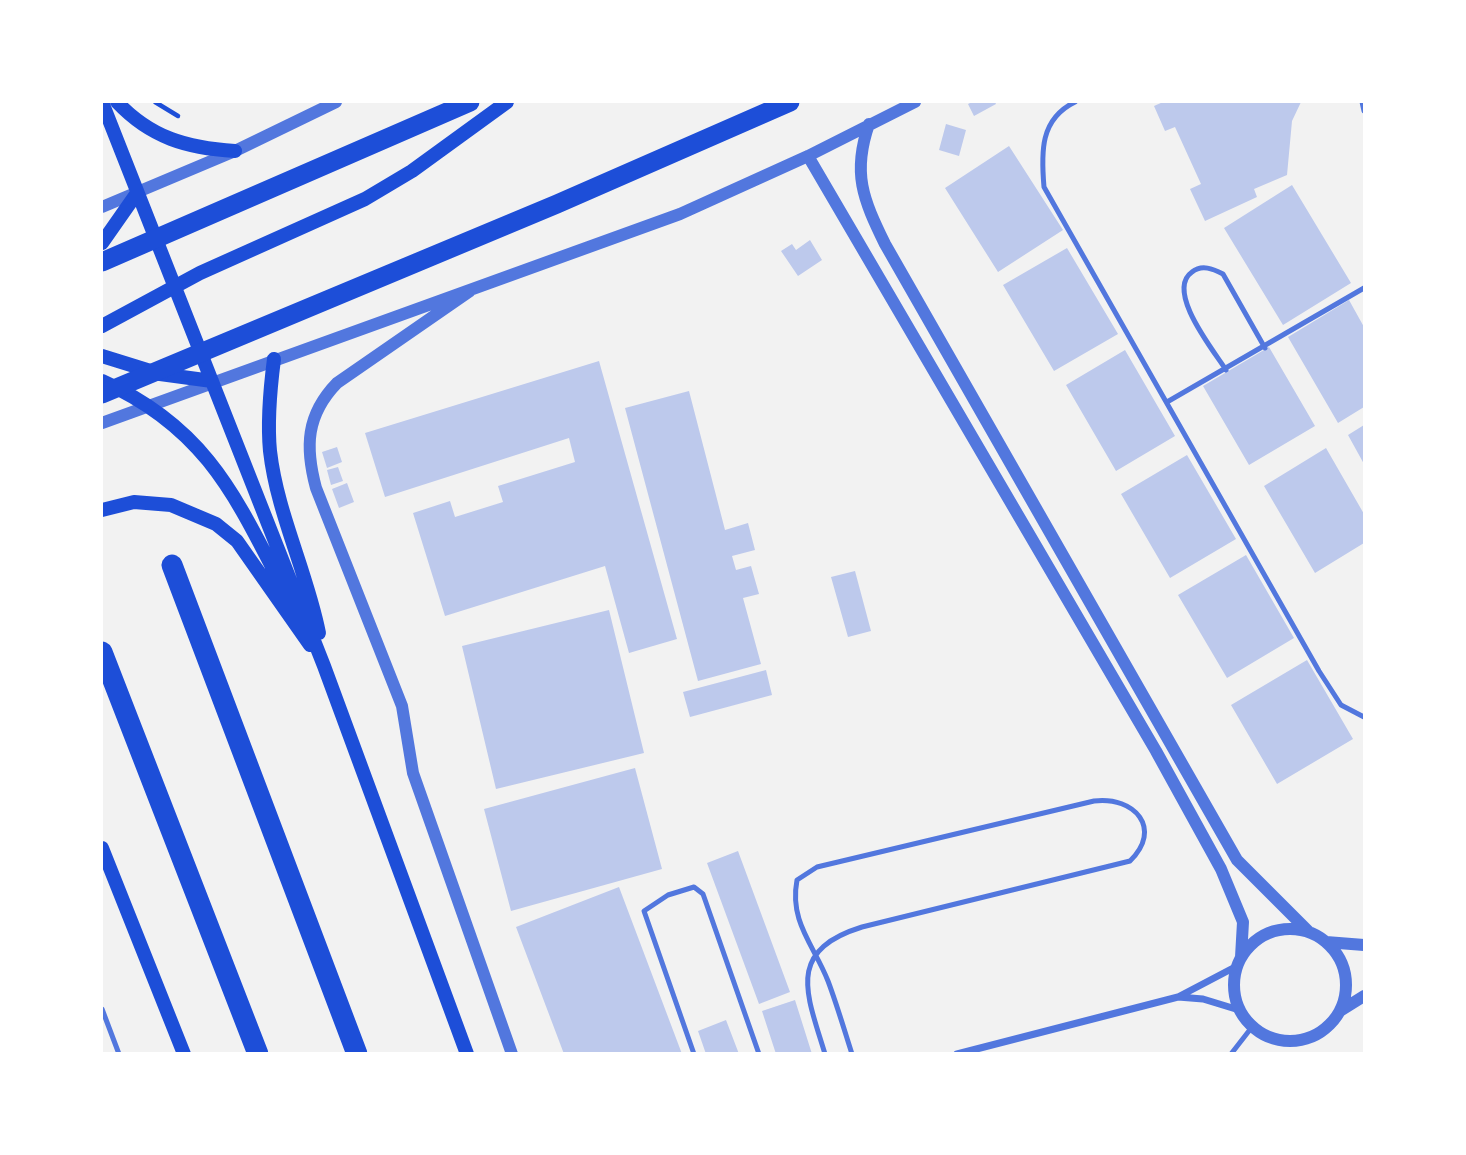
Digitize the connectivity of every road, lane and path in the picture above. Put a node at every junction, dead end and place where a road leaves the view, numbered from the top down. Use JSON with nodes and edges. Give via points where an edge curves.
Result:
{"nodes":[{"id":1,"x":102,"y":102,"type":"edge"},
{"id":2,"x":117,"y":102,"type":"edge"},
{"id":3,"x":155,"y":102,"type":"edge"},
{"id":4,"x":336,"y":102,"type":"edge"},
{"id":5,"x":470,"y":102,"type":"edge"},
{"id":6,"x":507,"y":102,"type":"edge"},
{"id":7,"x":790,"y":102,"type":"edge"},
{"id":8,"x":915,"y":102,"type":"edge"},
{"id":9,"x":1074,"y":102,"type":"edge"},
{"id":10,"x":1362,"y":102,"type":"edge"},
{"id":11,"x":1364,"y":111,"type":"edge"},
{"id":12,"x":184,"y":120,"type":"dead end"},
{"id":13,"x":869,"y":124,"type":"junction"},
{"id":14,"x":235,"y":150,"type":"junction"},
{"id":15,"x":808,"y":156,"type":"junction"},
{"id":16,"x":137,"y":193,"type":"junction"},
{"id":17,"x":102,"y":206,"type":"edge"},
{"id":18,"x":102,"y":243,"type":"edge"},
{"id":19,"x":102,"y":262,"type":"edge"},
{"id":20,"x":174,"y":287,"type":"junction"},
{"id":21,"x":1364,"y":288,"type":"edge"},
{"id":22,"x":470,"y":291,"type":"junction"},
{"id":23,"x":102,"y":326,"type":"edge"},
{"id":24,"x":1265,"y":348,"type":"junction"},
{"id":25,"x":102,"y":356,"type":"edge"},
{"id":26,"x":274,"y":359,"type":"junction"},
{"id":27,"x":1226,"y":370,"type":"junction"},
{"id":28,"x":102,"y":381,"type":"edge"},
{"id":29,"x":212,"y":381,"type":"junction"},
{"id":30,"x":102,"y":394,"type":"edge"},
{"id":31,"x":1167,"y":402,"type":"junction"},
{"id":32,"x":147,"y":405,"type":"junction"},
{"id":33,"x":102,"y":424,"type":"edge"},
{"id":34,"x":102,"y":510,"type":"edge"},
{"id":35,"x":172,"y":565,"type":"dead end"},
{"id":36,"x":102,"y":652,"type":"edge"},
{"id":37,"x":324,"y":666,"type":"junction"},
{"id":38,"x":1364,"y":717,"type":"edge"},
{"id":39,"x":102,"y":848,"type":"edge"},
{"id":40,"x":1308,"y":930,"type":"junction"},
{"id":41,"x":1326,"y":942,"type":"junction"},
{"id":42,"x":1364,"y":945,"type":"edge"},
{"id":43,"x":813,"y":956,"type":"junction"},
{"id":44,"x":1239,"y":962,"type":"junction"},
{"id":45,"x":1364,"y":996,"type":"edge"},
{"id":46,"x":1178,"y":997,"type":"junction"},
{"id":47,"x":102,"y":1009,"type":"edge"},
{"id":48,"x":1239,"y":1010,"type":"junction"},
{"id":49,"x":1340,"y":1011,"type":"junction"},
{"id":50,"x":1252,"y":1027,"type":"junction"},
{"id":51,"x":467,"y":1049,"type":"edge"},
{"id":52,"x":119,"y":1054,"type":"edge"},
{"id":53,"x":184,"y":1054,"type":"edge"},
{"id":54,"x":258,"y":1054,"type":"edge"},
{"id":55,"x":357,"y":1054,"type":"edge"},
{"id":56,"x":512,"y":1054,"type":"edge"},
{"id":57,"x":694,"y":1054,"type":"edge"},
{"id":58,"x":759,"y":1054,"type":"edge"},
{"id":59,"x":825,"y":1054,"type":"edge"},
{"id":60,"x":852,"y":1054,"type":"edge"},
{"id":61,"x":957,"y":1054,"type":"edge"},
{"id":62,"x":1231,"y":1054,"type":"edge"}],
"edges":[{"from":1,"to":16,"type":"main road"},
{"from":2,"to":14,"type":"main road","via":[[153,133],[174,142]]},
{"from":3,"to":12,"type":"path"},
{"from":4,"to":14,"type":"street"},
{"from":5,"to":19,"type":"highway"},
{"from":6,"to":20,"type":"main road","via":[[365,199]]},
{"from":7,"to":30,"type":"highway"},
{"from":8,"to":13,"type":"street"},
{"from":9,"to":31,"type":"lane","via":[[1058,110],[1040,149],[1044,187]]},
{"from":10,"to":11,"type":"lane"},
{"from":13,"to":15,"type":"street"},
{"from":13,"to":40,"type":"street","via":[[859,151],[859,180],[885,244],[1237,860]]},
{"from":14,"to":16,"type":"street"},
{"from":15,"to":22,"type":"street","via":[[680,214]]},
{"from":15,"to":44,"type":"street","via":[[1221,869],[1243,922]]},
{"from":16,"to":17,"type":"street"},
{"from":16,"to":18,"type":"main road"},
{"from":16,"to":20,"type":"main road"},
{"from":20,"to":23,"type":"main road"},
{"from":20,"to":29,"type":"main road"},
{"from":21,"to":24,"type":"lane"},
{"from":22,"to":26,"type":"street"},
{"from":22,"to":56,"type":"street","via":[[322,398],[313,417],[309,461],[402,706],[413,773]]},
{"from":24,"to":27,"type":"lane"},
{"from":24,"to":27,"type":"lane","via":[[1223,274],[1202,267],[1194,270],[1186,277],[1184,290],[1188,310]]},
{"from":25,"to":29,"type":"main road","via":[[160,374]]},
{"from":26,"to":29,"type":"street"},
{"from":26,"to":37,"type":"main road","via":[[270,453],[313,601]]},
{"from":27,"to":31,"type":"lane"},
{"from":28,"to":32,"type":"main road"},
{"from":29,"to":32,"type":"street"},
{"from":29,"to":37,"type":"main road"},
{"from":31,"to":38,"type":"lane","via":[[1320,671],[1342,705]]},
{"from":32,"to":33,"type":"street"},
{"from":32,"to":37,"type":"main road","via":[[216,467]]},
{"from":34,"to":37,"type":"main road","via":[[134,502],[171,505],[216,524],[237,541]]},
{"from":35,"to":55,"type":"highway"},
{"from":36,"to":54,"type":"highway"},
{"from":37,"to":51,"type":"main road"},
{"from":39,"to":53,"type":"main road"},
{"from":40,"to":41,"type":"street"},
{"from":40,"to":44,"type":"street","via":[[1270,932],[1253,942]]},
{"from":41,"to":42,"type":"street"},
{"from":41,"to":49,"type":"street","via":[[1339,957],[1345,974],[1346,993]]},
{"from":43,"to":43,"type":"lane","via":[[830,941],[862,927],[1130,861],[1141,850],[1141,820],[1132,806],[1112,799],[1094,801],[817,867],[797,880],[794,894]]},
{"from":43,"to":59,"type":"lane","via":[[805,988]]},
{"from":43,"to":60,"type":"lane","via":[[827,978]]},
{"from":44,"to":46,"type":"street"},
{"from":44,"to":48,"type":"street","via":[[1234,981]]},
{"from":45,"to":49,"type":"street"},
{"from":46,"to":48,"type":"street"},
{"from":46,"to":61,"type":"street"},
{"from":47,"to":52,"type":"lane"},
{"from":48,"to":50,"type":"street"},
{"from":49,"to":50,"type":"street","via":[[1326,1028],[1307,1039],[1285,1042]]},
{"from":50,"to":62,"type":"lane"},
{"from":57,"to":58,"type":"lane","via":[[644,911],[668,895],[694,887],[703,894]]}]}
